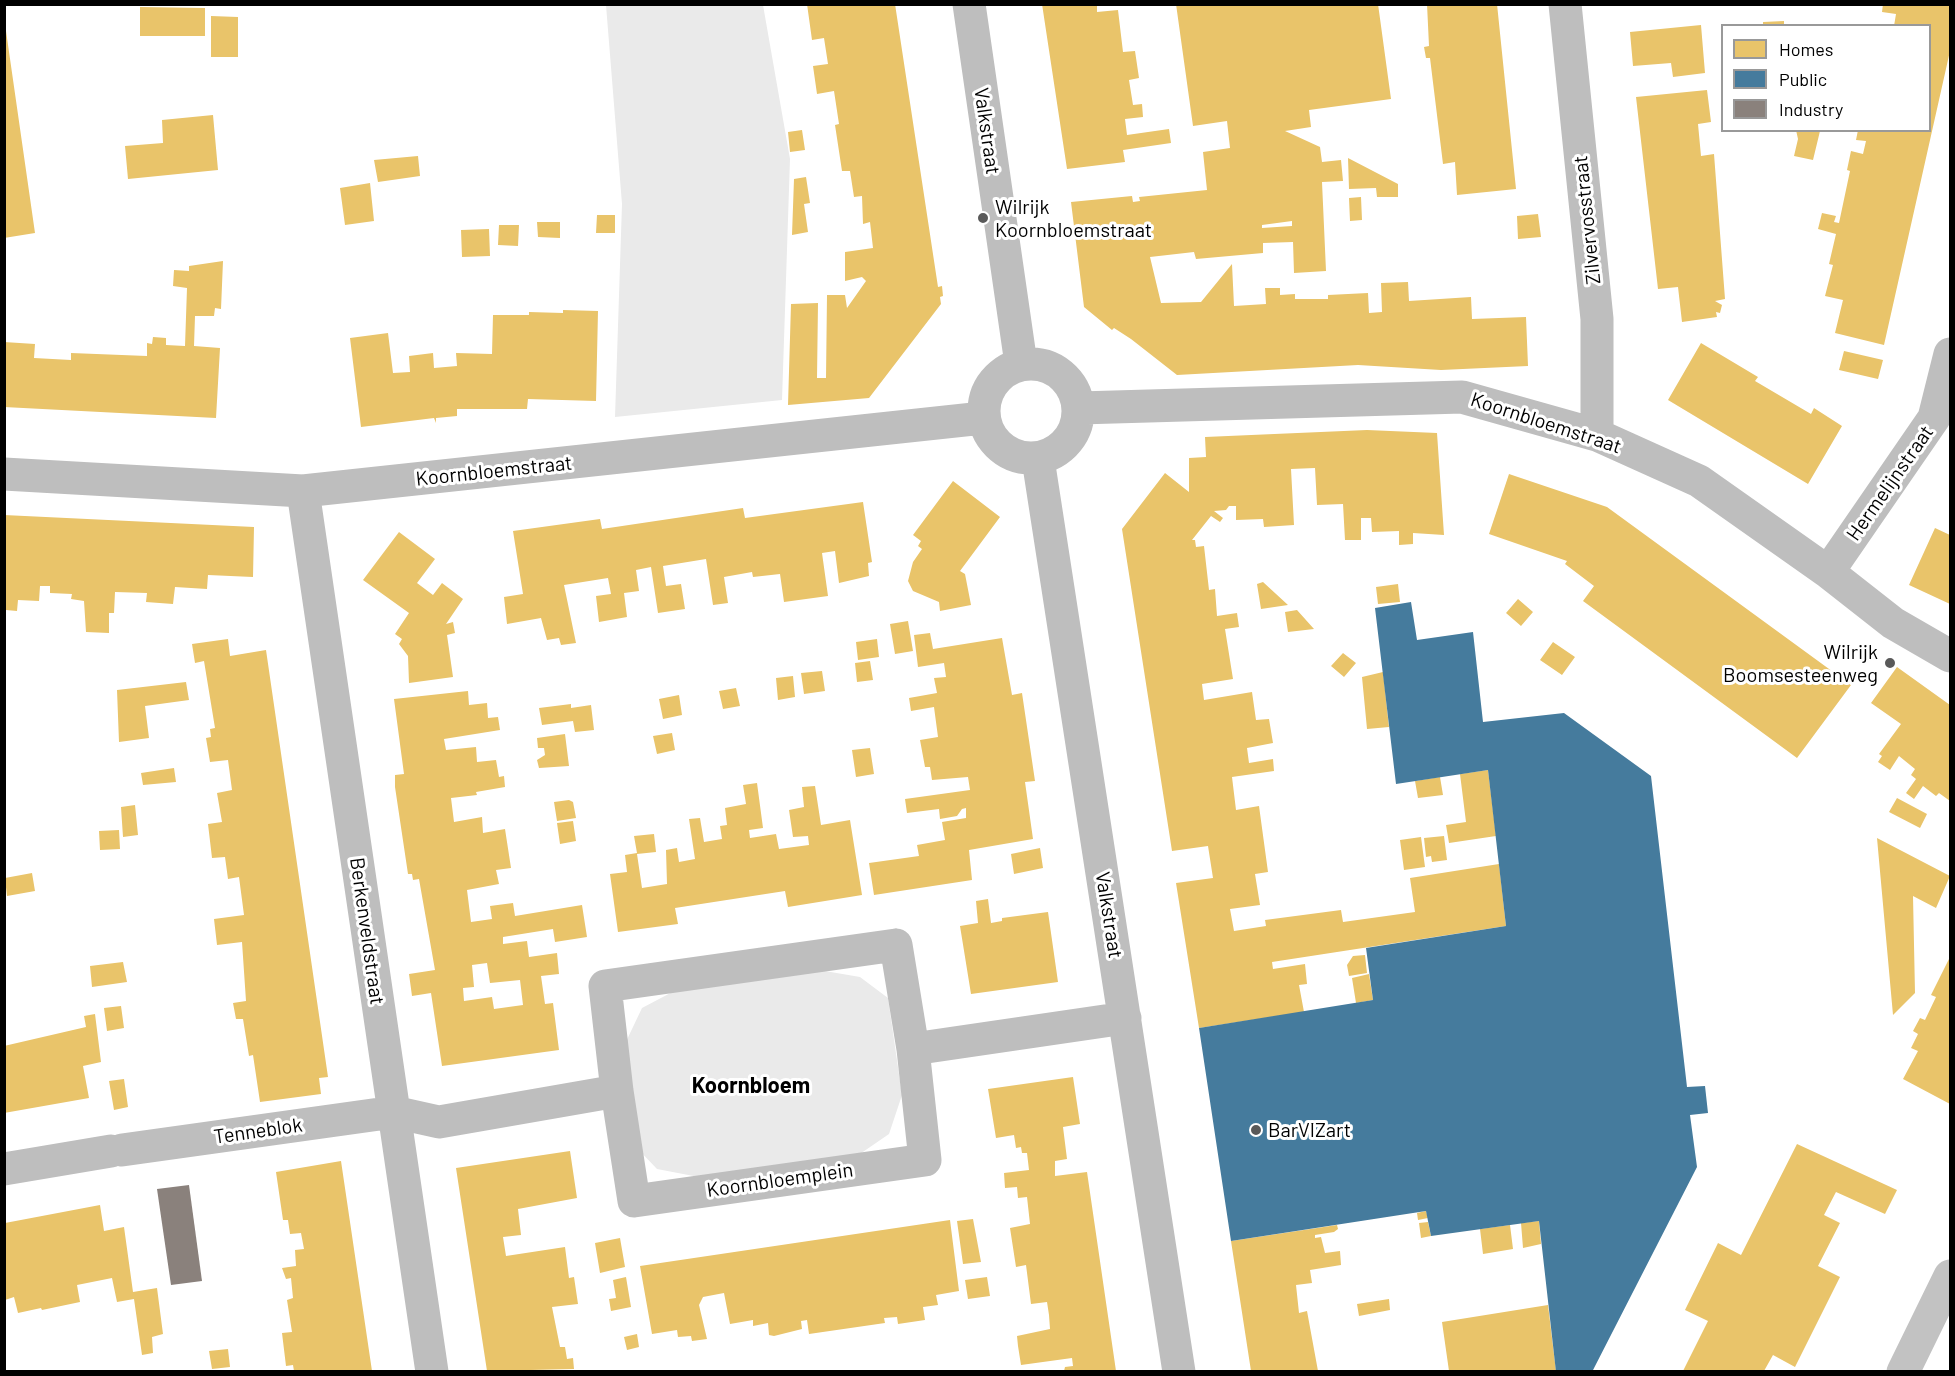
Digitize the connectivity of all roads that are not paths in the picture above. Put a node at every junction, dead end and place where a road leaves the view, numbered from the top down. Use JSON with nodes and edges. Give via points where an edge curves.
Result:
{"nodes":[{"id":1,"x":969,"y":4,"type":"edge"},
{"id":2,"x":1566,"y":4,"type":"edge"},
{"id":3,"x":1950,"y":354,"type":"edge"},
{"id":4,"x":1021,"y":364,"type":"junction"},
{"id":5,"x":1079,"y":408,"type":"junction"},
{"id":6,"x":983,"y":418,"type":"junction"},
{"id":7,"x":1597,"y":435,"type":"junction"},
{"id":8,"x":1038,"y":459,"type":"junction"},
{"id":9,"x":4,"y":474,"type":"edge"},
{"id":10,"x":303,"y":490,"type":"junction"},
{"id":11,"x":1828,"y":572,"type":"junction"},
{"id":12,"x":1950,"y":656,"type":"edge"},
{"id":13,"x":1125,"y":1018,"type":"junction"},
{"id":14,"x":913,"y":1049,"type":"junction"},
{"id":15,"x":617,"y":1091,"type":"junction"},
{"id":16,"x":393,"y":1112,"type":"junction"},
{"id":17,"x":4,"y":1169,"type":"edge"},
{"id":18,"x":1950,"y":1276,"type":"edge"},
{"id":19,"x":432,"y":1371,"type":"edge"},
{"id":20,"x":1179,"y":1371,"type":"edge"},
{"id":21,"x":1902,"y":1371,"type":"edge"}],
"edges":[{"from":1,"to":4,"type":"street","name":"Valkstraat"},
{"from":2,"to":7,"type":"street","name":"Zilvervosstraat","via":[[1597,319]]},
{"from":3,"to":11,"type":"street","name":"Hermelijnstraat","via":[[1935,418]]},
{"from":4,"to":5,"type":"street","via":[[1050,367],[1070,384]]},
{"from":4,"to":6,"type":"street","via":[[1001,373],[986,393]]},
{"from":5,"to":7,"type":"street","name":"Koornbloemstraat","via":[[1462,397]]},
{"from":5,"to":8,"type":"street","via":[[1074,432],[1060,450]]},
{"from":6,"to":8,"type":"street","via":[[993,442],[1014,456]]},
{"from":6,"to":10,"type":"street","name":"Koornbloemstraat"},
{"from":7,"to":11,"type":"street","name":"Koornbloemstraat","via":[[1699,481]]},
{"from":8,"to":13,"type":"street","name":"Valkstraat"},
{"from":9,"to":10,"type":"street","name":"Koornbloemstraat"},
{"from":10,"to":16,"type":"street","name":"Berkenveldstraat"},
{"from":11,"to":12,"type":"street","name":"Koornbloemstraat","via":[[1893,623]]},
{"from":13,"to":14,"type":"street"},
{"from":13,"to":20,"type":"street","name":"Valkstraat"},
{"from":14,"to":15,"type":"street","name":"Koornbloemplein","via":[[896,945],[605,986]]},
{"from":14,"to":15,"type":"street","name":"Koornbloemplein","via":[[925,1160],[634,1201]]},
{"from":15,"to":16,"type":"street","via":[[439,1122]]},
{"from":16,"to":17,"type":"street","name":"Tenneblok"},
{"from":16,"to":19,"type":"street","name":"Berkenveldstraat"},
{"from":18,"to":21,"type":"main road"}]}
